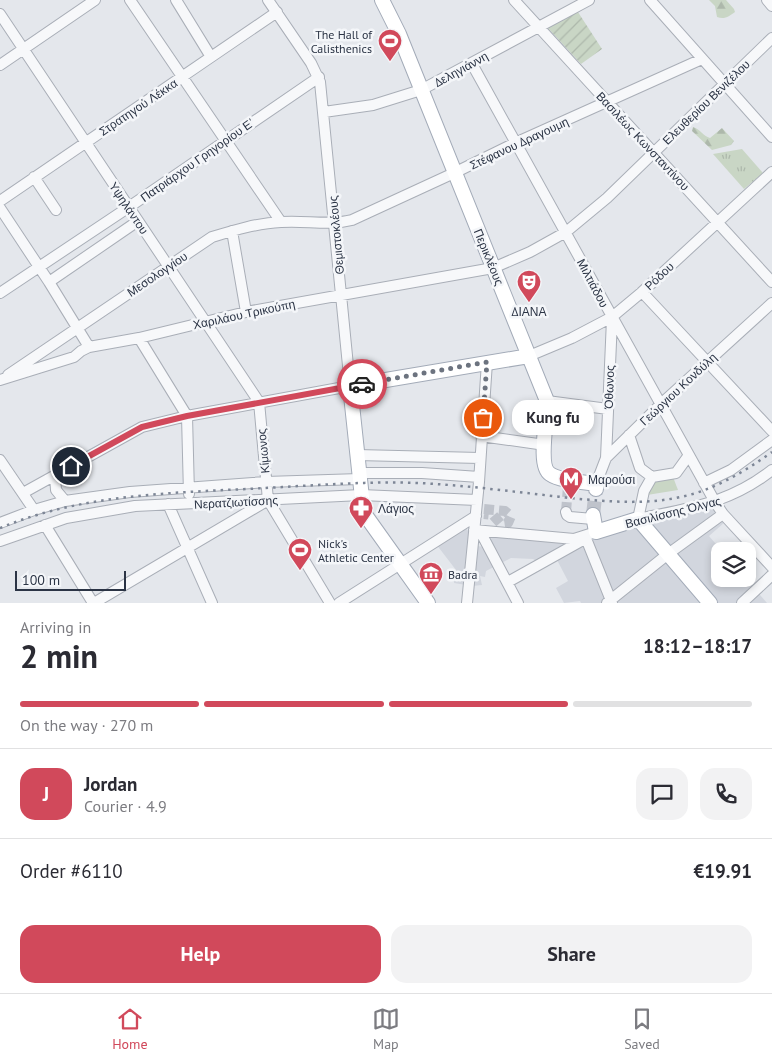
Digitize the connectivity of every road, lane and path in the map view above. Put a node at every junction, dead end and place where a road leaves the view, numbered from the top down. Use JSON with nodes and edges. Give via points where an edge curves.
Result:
{"nodes":[{"id":1,"x":95,"y":0,"type":"edge"},
{"id":2,"x":130,"y":0,"type":"edge"},
{"id":3,"x":176,"y":0,"type":"edge"},
{"id":4,"x":268,"y":0,"type":"edge"},
{"id":5,"x":382,"y":0,"type":"edge"},
{"id":6,"x":514,"y":0,"type":"edge"},
{"id":7,"x":589,"y":0,"type":"edge"},
{"id":8,"x":650,"y":0,"type":"edge"},
{"id":9,"x":767,"y":0,"type":"edge"},
{"id":10,"x":772,"y":6,"type":"edge"},
{"id":11,"x":277,"y":12,"type":"junction"},
{"id":12,"x":0,"y":14,"type":"edge"},
{"id":13,"x":538,"y":26,"type":"junction"},
{"id":14,"x":772,"y":38,"type":"edge"},
{"id":15,"x":23,"y":49,"type":"junction"},
{"id":16,"x":211,"y":57,"type":"junction"},
{"id":17,"x":702,"y":59,"type":"junction"},
{"id":18,"x":472,"y":64,"type":"junction"},
{"id":19,"x":0,"y":65,"type":"edge"},
{"id":20,"x":183,"y":76,"type":"junction"},
{"id":21,"x":319,"y":77,"type":"junction"},
{"id":22,"x":725,"y":84,"type":"junction"},
{"id":23,"x":421,"y":90,"type":"junction"},
{"id":24,"x":607,"y":102,"type":"junction"},
{"id":25,"x":324,"y":112,"type":"junction"},
{"id":26,"x":772,"y":137,"type":"edge"},
{"id":27,"x":226,"y":140,"type":"junction"},
{"id":28,"x":86,"y":142,"type":"junction"},
{"id":29,"x":515,"y":143,"type":"junction"},
{"id":30,"x":654,"y":152,"type":"junction"},
{"id":31,"x":772,"y":172,"type":"edge"},
{"id":32,"x":454,"y":173,"type":"junction"},
{"id":33,"x":34,"y":178,"type":"junction"},
{"id":34,"x":0,"y":201,"type":"edge"},
{"id":35,"x":128,"y":207,"type":"junction"},
{"id":36,"x":0,"y":208,"type":"edge"},
{"id":37,"x":56,"y":210,"type":"dead end"},
{"id":38,"x":138,"y":221,"type":"junction"},
{"id":39,"x":717,"y":221,"type":"junction"},
{"id":40,"x":281,"y":222,"type":"junction"},
{"id":41,"x":334,"y":223,"type":"junction"},
{"id":42,"x":232,"y":231,"type":"junction"},
{"id":43,"x":566,"y":232,"type":"junction"},
{"id":44,"x":38,"y":266,"type":"junction"},
{"id":45,"x":168,"y":266,"type":"junction"},
{"id":46,"x":493,"y":268,"type":"junction"},
{"id":47,"x":49,"y":282,"type":"junction"},
{"id":48,"x":772,"y":282,"type":"edge"},
{"id":49,"x":0,"y":292,"type":"edge"},
{"id":50,"x":642,"y":292,"type":"junction"},
{"id":51,"x":342,"y":295,"type":"junction"},
{"id":52,"x":772,"y":303,"type":"edge"},
{"id":53,"x":246,"y":312,"type":"junction"},
{"id":54,"x":612,"y":317,"type":"junction"},
{"id":55,"x":204,"y":321,"type":"junction"},
{"id":56,"x":77,"y":327,"type":"junction"},
{"id":57,"x":139,"y":338,"type":"junction"},
{"id":58,"x":89,"y":347,"type":"junction"},
{"id":59,"x":529,"y":356,"type":"junction"},
{"id":60,"x":487,"y":362,"type":"junction"},
{"id":61,"x":708,"y":362,"type":"junction"},
{"id":62,"x":0,"y":380,"type":"edge"},
{"id":63,"x":350,"y":386,"type":"junction"},
{"id":64,"x":547,"y":401,"type":"junction"},
{"id":65,"x":259,"y":402,"type":"junction"},
{"id":66,"x":661,"y":404,"type":"junction"},
{"id":67,"x":608,"y":409,"type":"junction"},
{"id":68,"x":187,"y":416,"type":"junction"},
{"id":69,"x":772,"y":431,"type":"edge"},
{"id":70,"x":629,"y":435,"type":"junction"},
{"id":71,"x":481,"y":436,"type":"junction"},
{"id":72,"x":772,"y":440,"type":"edge"},
{"id":73,"x":544,"y":445,"type":"junction"},
{"id":74,"x":357,"y":454,"type":"junction"},
{"id":75,"x":689,"y":455,"type":"junction"},
{"id":76,"x":480,"y":458,"type":"junction"},
{"id":77,"x":606,"y":458,"type":"junction"},
{"id":78,"x":0,"y":460,"type":"edge"},
{"id":79,"x":772,"y":470,"type":"edge"},
{"id":80,"x":55,"y":475,"type":"junction"},
{"id":81,"x":480,"y":477,"type":"junction"},
{"id":82,"x":652,"y":477,"type":"junction"},
{"id":83,"x":266,"y":482,"type":"junction"},
{"id":84,"x":704,"y":482,"type":"junction"},
{"id":85,"x":360,"y":483,"type":"junction"},
{"id":86,"x":596,"y":486,"type":"joint"},
{"id":87,"x":188,"y":488,"type":"junction"},
{"id":88,"x":23,"y":493,"type":"junction"},
{"id":89,"x":268,"y":500,"type":"junction"},
{"id":90,"x":65,"y":501,"type":"junction"},
{"id":91,"x":715,"y":502,"type":"junction"},
{"id":92,"x":168,"y":504,"type":"junction"},
{"id":93,"x":188,"y":504,"type":"junction"},
{"id":94,"x":34,"y":510,"type":"junction"},
{"id":95,"x":479,"y":510,"type":"junction"},
{"id":96,"x":566,"y":512,"type":"dead end"},
{"id":97,"x":723,"y":514,"type":"junction"},
{"id":98,"x":638,"y":519,"type":"junction"},
{"id":99,"x":0,"y":523,"type":"edge"},
{"id":100,"x":44,"y":525,"type":"junction"},
{"id":101,"x":591,"y":528,"type":"junction"},
{"id":102,"x":477,"y":530,"type":"junction"},
{"id":103,"x":0,"y":541,"type":"edge"},
{"id":104,"x":187,"y":548,"type":"junction"},
{"id":105,"x":668,"y":554,"type":"junction"},
{"id":106,"x":400,"y":564,"type":"junction"},
{"id":107,"x":772,"y":567,"type":"edge"},
{"id":108,"x":772,"y":575,"type":"edge"},
{"id":109,"x":508,"y":582,"type":"junction"},
{"id":110,"x":610,"y":602,"type":"edge"},
{"id":111,"x":93,"y":603,"type":"edge"},
{"id":112,"x":212,"y":603,"type":"edge"},
{"id":113,"x":330,"y":603,"type":"edge"},
{"id":114,"x":339,"y":603,"type":"edge"},
{"id":115,"x":428,"y":603,"type":"edge"},
{"id":116,"x":467,"y":603,"type":"edge"},
{"id":117,"x":518,"y":603,"type":"edge"},
{"id":118,"x":710,"y":603,"type":"edge"},
{"id":119,"x":742,"y":603,"type":"edge"}],
"edges":[{"from":1,"to":15,"type":"street"},
{"from":2,"to":20,"type":"street"},
{"from":3,"to":16,"type":"street"},
{"from":4,"to":11,"type":"street","name":"Θεμιστοκλέους"},
{"from":5,"to":23,"type":"main road","name":"Περικλέους"},
{"from":6,"to":13,"type":"street","name":"Βασιλέως Κωνσταντίνου"},
{"from":7,"to":13,"type":"street","name":"Δεληγιάννη"},
{"from":8,"to":17,"type":"street"},
{"from":9,"to":10,"type":"street"},
{"from":11,"to":16,"type":"street","name":"Στρατηγού Λέκκα"},
{"from":11,"to":21,"type":"street","name":"Θεμιστοκλέους"},
{"from":12,"to":15,"type":"street","name":"Υψηλάντου"},
{"from":13,"to":18,"type":"street","name":"Δεληγιάννη"},
{"from":13,"to":24,"type":"street","name":"Βασιλέως Κωνσταντίνου"},
{"from":14,"to":22,"type":"street","name":"Ελευθερίου Βενιζέλου"},
{"from":15,"to":19,"type":"street"},
{"from":15,"to":28,"type":"street","name":"Υψηλάντου"},
{"from":16,"to":20,"type":"street","name":"Στρατηγού Λέκκα"},
{"from":17,"to":22,"type":"street"},
{"from":17,"to":24,"type":"street","name":"Στέφανου Δραγουμη"},
{"from":18,"to":23,"type":"street","name":"Δεληγιάννη"},
{"from":18,"to":29,"type":"street","name":"Μιλτιάδου"},
{"from":20,"to":27,"type":"street"},
{"from":20,"to":28,"type":"street","name":"Στρατηγού Λέκκα"},
{"from":21,"to":25,"type":"street","name":"Θεμιστοκλέους"},
{"from":21,"to":27,"type":"street","name":"Πατριάρχου Γρηγορίου Ε'"},
{"from":22,"to":26,"type":"street"},
{"from":22,"to":30,"type":"street","name":"Ελευθερίου Βενιζέλου"},
{"from":23,"to":25,"type":"street","name":"Δεληγιάννη","via":[[373,105]]},
{"from":23,"to":32,"type":"main road","name":"Περικλέους"},
{"from":24,"to":29,"type":"street","name":"Στέφανου Δραγουμη"},
{"from":24,"to":30,"type":"street","name":"Βασιλέως Κωνσταντίνου"},
{"from":25,"to":41,"type":"street","name":"Θεμιστοκλέους"},
{"from":27,"to":35,"type":"street","name":"Πατριάρχου Γρηγορίου Ε'"},
{"from":27,"to":40,"type":"street"},
{"from":28,"to":33,"type":"street","name":"Στρατηγού Λέκκα"},
{"from":28,"to":35,"type":"street","name":"Υψηλάντου"},
{"from":29,"to":32,"type":"street","name":"Στέφανου Δραγουμη"},
{"from":29,"to":43,"type":"street","name":"Μιλτιάδου"},
{"from":30,"to":39,"type":"street","name":"Βασιλέως Κωνσταντίνου"},
{"from":30,"to":43,"type":"street","name":"Ελευθερίου Βενιζέλου"},
{"from":31,"to":39,"type":"street","name":"Ρόδου"},
{"from":32,"to":41,"type":"street","name":"Στέφανου Δραγουμη","via":[[352,220]]},
{"from":32,"to":46,"type":"main road","name":"Περικλέους"},
{"from":33,"to":34,"type":"street","name":"Στρατηγού Λέκκα"},
{"from":33,"to":37,"type":"street"},
{"from":35,"to":38,"type":"street","name":"Υψηλάντου"},
{"from":35,"to":44,"type":"street","name":"Πατριάρχου Γρηγορίου Ε'"},
{"from":36,"to":44,"type":"street"},
{"from":38,"to":45,"type":"street","name":"Υψηλάντου"},
{"from":38,"to":47,"type":"street"},
{"from":39,"to":48,"type":"street","name":"Βασιλέως Κωνσταντίνου"},
{"from":39,"to":50,"type":"street","name":"Ρόδου"},
{"from":40,"to":41,"type":"street","name":"Μεσολογγίου"},
{"from":40,"to":42,"type":"street","name":"Μεσολογγίου"},
{"from":41,"to":51,"type":"street","name":"Θεμιστοκλέους"},
{"from":42,"to":45,"type":"street","name":"Μεσολογγίου","via":[[212,237]]},
{"from":42,"to":53,"type":"street"},
{"from":43,"to":46,"type":"street","name":"Ελευθερίου Βενιζέλου"},
{"from":43,"to":54,"type":"street","name":"Μιλτιάδου"},
{"from":44,"to":47,"type":"street"},
{"from":44,"to":49,"type":"street","name":"Πατριάρχου Γρηγορίου Ε'"},
{"from":45,"to":55,"type":"street","name":"Υψηλάντου"},
{"from":45,"to":56,"type":"street","name":"Μεσολογγίου"},
{"from":46,"to":51,"type":"street","name":"Χαριλάου Τρικούπη"},
{"from":46,"to":59,"type":"main road","name":"Περικλέους"},
{"from":47,"to":56,"type":"street"},
{"from":50,"to":54,"type":"street","name":"Ρόδου"},
{"from":50,"to":61,"type":"street"},
{"from":51,"to":53,"type":"street","name":"Χαριλάου Τρικούπη"},
{"from":51,"to":63,"type":"street","name":"Θεμιστοκλέους"},
{"from":52,"to":61,"type":"street","name":"Γεώργιου Κονδύλη"},
{"from":53,"to":55,"type":"street","name":"Χαριλάου Τρικούπη"},
{"from":54,"to":59,"type":"street","name":"Ρόδου"},
{"from":54,"to":66,"type":"street","name":"Μιλτιάδου"},
{"from":54,"to":67,"type":"street","name":"Όθωνος"},
{"from":55,"to":57,"type":"street","name":"Χαριλάου Τρικούπη"},
{"from":55,"to":65,"type":"street","name":"Υψηλάντου"},
{"from":56,"to":58,"type":"street"},
{"from":56,"to":62,"type":"street","name":"Μεσολογγίου"},
{"from":57,"to":58,"type":"street","name":"Χαριλάου Τρικούπη"},
{"from":57,"to":68,"type":"street"},
{"from":58,"to":62,"type":"street","name":"Χαριλάου Τρικούπη","via":[[74,357]]},
{"from":59,"to":60,"type":"main road"},
{"from":59,"to":64,"type":"main road","name":"Περικλέους"},
{"from":60,"to":63,"type":"main road"},
{"from":60,"to":71,"type":"street"},
{"from":61,"to":66,"type":"street","name":"Γεώργιου Κονδύλη"},
{"from":61,"to":69,"type":"street"},
{"from":63,"to":65,"type":"street"},
{"from":63,"to":74,"type":"main road","name":"Θεμιστοκλέους"},
{"from":64,"to":67,"type":"street"},
{"from":64,"to":73,"type":"main road","name":"Περικλέους"},
{"from":65,"to":68,"type":"street"},
{"from":65,"to":83,"type":"street","name":"Κίμωνος"},
{"from":66,"to":70,"type":"street","name":"Γεώργιου Κονδύλη"},
{"from":66,"to":75,"type":"street","name":"Μιλτιάδου"},
{"from":67,"to":77,"type":"street","name":"Όθωνος"},
{"from":68,"to":80,"type":"street","via":[[136,429]]},
{"from":68,"to":87,"type":"street"},
{"from":70,"to":77,"type":"street","name":"Γεώργιου Κονδύλη"},
{"from":70,"to":82,"type":"street","via":[[640,468]]},
{"from":71,"to":73,"type":"street"},
{"from":71,"to":76,"type":"street"},
{"from":72,"to":84,"type":"street","via":[[731,470]]},
{"from":73,"to":86,"type":"main road","name":"Περικλέους","via":[[547,472],[568,482]]},
{"from":74,"to":76,"type":"street"},
{"from":74,"to":85,"type":"main road","name":"Θεμιστοκλέους"},
{"from":75,"to":82,"type":"street","via":[[676,473]]},
{"from":75,"to":84,"type":"street","name":"Μιλτιάδου"},
{"from":76,"to":81,"type":"street"},
{"from":77,"to":86,"type":"street","name":"Γεώργιου Κονδύλη"},
{"from":78,"to":88,"type":"street"},
{"from":79,"to":91,"type":"street","name":"Βασιλίσσης Όλγας","via":[[755,484]]},
{"from":80,"to":88,"type":"street"},
{"from":80,"to":90,"type":"street","via":[[56,490]]},
{"from":81,"to":85,"type":"street","via":[[422,473]]},
{"from":81,"to":95,"type":"street"},
{"from":82,"to":98,"type":"street","via":[[644,491]]},
{"from":83,"to":85,"type":"street","name":"Νερατζιωτίσσης"},
{"from":83,"to":87,"type":"street","name":"Νερατζιωτίσσης"},
{"from":83,"to":89,"type":"street","name":"Κίμωνος"},
{"from":84,"to":91,"type":"street","name":"Μιλτιάδου"},
{"from":85,"to":89,"type":"street","name":"Νερατζιωτίσσης"},
{"from":85,"to":95,"type":"street","name":"Νερατζιωτίσσης"},
{"from":85,"to":106,"type":"main road","name":"Θεμιστοκλέους","via":[[366,516]]},
{"from":87,"to":90,"type":"street","name":"Νερατζιωτίσσης"},
{"from":87,"to":93,"type":"street"},
{"from":88,"to":94,"type":"street"},
{"from":89,"to":93,"type":"street","name":"Νερατζιωτίσσης"},
{"from":89,"to":104,"type":"street"},
{"from":89,"to":113,"type":"street"},
{"from":90,"to":94,"type":"street","name":"Νερατζιωτίσσης"},
{"from":91,"to":97,"type":"street","name":"Μιλτιάδου"},
{"from":91,"to":98,"type":"street","name":"Βασιλίσσης Όλγας"},
{"from":92,"to":93,"type":"street","name":"Νερατζιωτίσσης"},
{"from":92,"to":100,"type":"street","name":"Νερατζιωτίσσης","via":[[97,512]]},
{"from":92,"to":104,"type":"street"},
{"from":94,"to":99,"type":"street","name":"Νερατζιωτίσσης"},
{"from":95,"to":102,"type":"street"},
{"from":95,"to":106,"type":"street"},
{"from":96,"to":101,"type":"street"},
{"from":97,"to":105,"type":"street"},
{"from":97,"to":107,"type":"street","name":"Μιλτιάδου"},
{"from":98,"to":101,"type":"main road","name":"Βασιλίσσης Όλγας"},
{"from":98,"to":105,"type":"main road"},
{"from":100,"to":103,"type":"street","name":"Νερατζιωτίσσης"},
{"from":100,"to":111,"type":"street"},
{"from":101,"to":102,"type":"street","via":[[574,539]]},
{"from":101,"to":109,"type":"street"},
{"from":101,"to":110,"type":"street"},
{"from":102,"to":109,"type":"street"},
{"from":102,"to":116,"type":"street"},
{"from":104,"to":111,"type":"street"},
{"from":104,"to":112,"type":"street"},
{"from":105,"to":110,"type":"street"},
{"from":105,"to":118,"type":"main road"},
{"from":106,"to":114,"type":"street"},
{"from":106,"to":115,"type":"main road","name":"Θεμιστοκλέους"},
{"from":108,"to":119,"type":"street"},
{"from":109,"to":117,"type":"street"}]}
